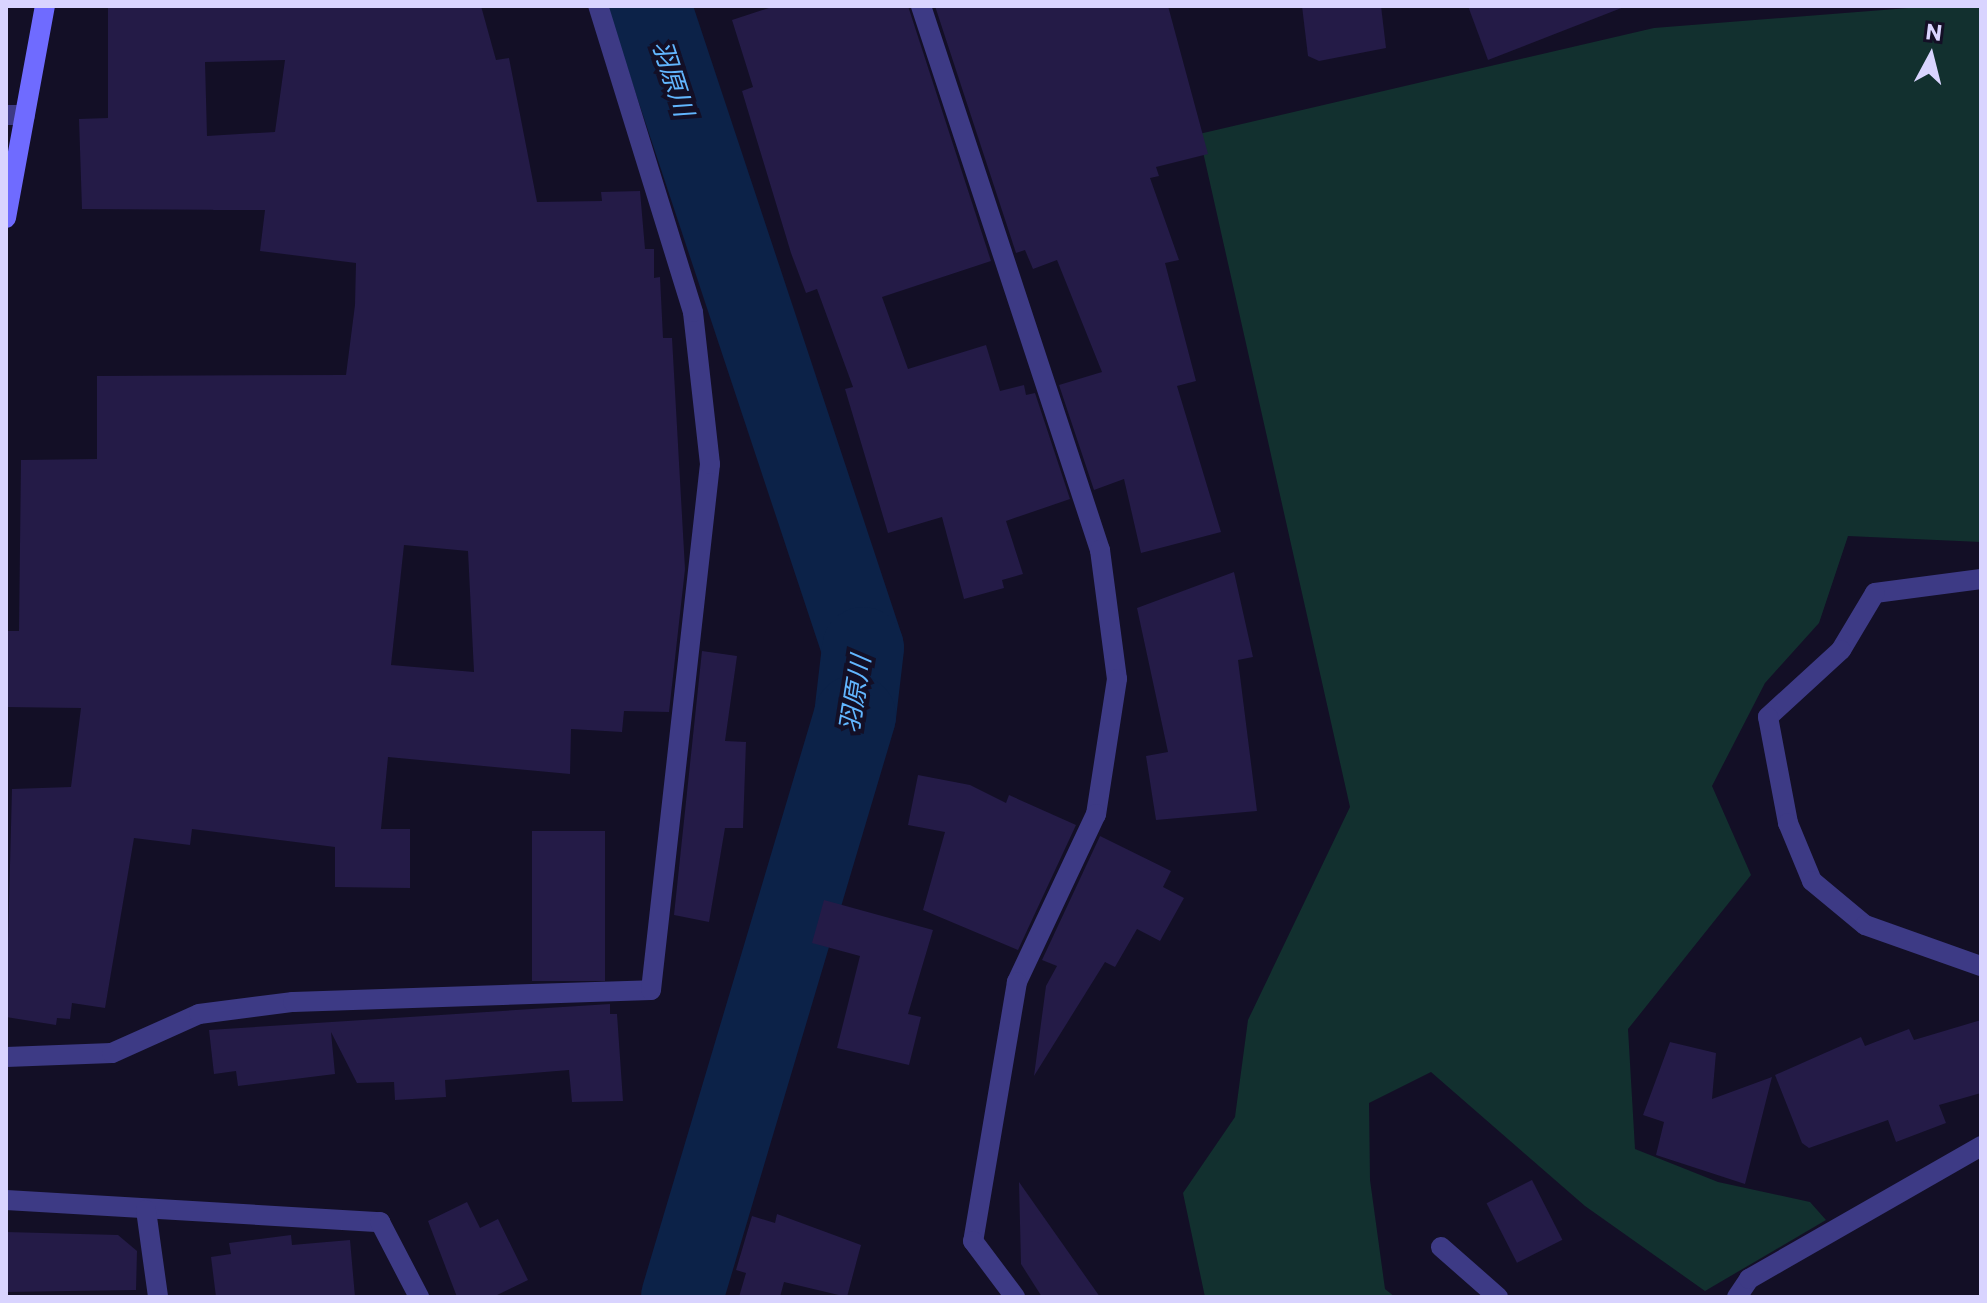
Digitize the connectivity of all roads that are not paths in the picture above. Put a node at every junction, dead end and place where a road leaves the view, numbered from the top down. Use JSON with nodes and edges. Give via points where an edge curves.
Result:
{"nodes":[{"id":1,"x":45,"y":6,"type":"edge"},
{"id":2,"x":598,"y":6,"type":"edge"},
{"id":3,"x":921,"y":6,"type":"edge"},
{"id":4,"x":16,"y":115,"type":"edge"},
{"id":5,"x":6,"y":218,"type":"edge"},
{"id":6,"x":1981,"y":579,"type":"edge"},
{"id":7,"x":1981,"y":966,"type":"edge"},
{"id":8,"x":6,"y":1057,"type":"edge"},
{"id":9,"x":1981,"y":1146,"type":"edge"},
{"id":10,"x":6,"y":1200,"type":"edge"},
{"id":11,"x":146,"y":1210,"type":"junction"},
{"id":12,"x":1441,"y":1247,"type":"dead end"},
{"id":13,"x":158,"y":1297,"type":"edge"},
{"id":14,"x":419,"y":1297,"type":"edge"},
{"id":15,"x":1015,"y":1297,"type":"edge"},
{"id":16,"x":1498,"y":1297,"type":"edge"},
{"id":17,"x":1737,"y":1297,"type":"edge"}],
"edges":[{"from":1,"to":4,"type":"street"},
{"from":2,"to":8,"type":"street","via":[[693,312],[710,464],[651,990],[293,1002],[199,1014],[112,1053]]},
{"from":3,"to":15,"type":"street","via":[[1100,550],[1117,679],[1096,814],[1017,982],[973,1241]]},
{"from":4,"to":5,"type":"street"},
{"from":6,"to":7,"type":"street","via":[[1875,593],[1841,650],[1768,717],[1788,823],[1812,881],[1865,925]]},
{"from":9,"to":17,"type":"street","via":[[1749,1279]]},
{"from":10,"to":11,"type":"street"},
{"from":11,"to":13,"type":"street"},
{"from":11,"to":14,"type":"street","via":[[380,1222]]},
{"from":12,"to":16,"type":"street"}]}
